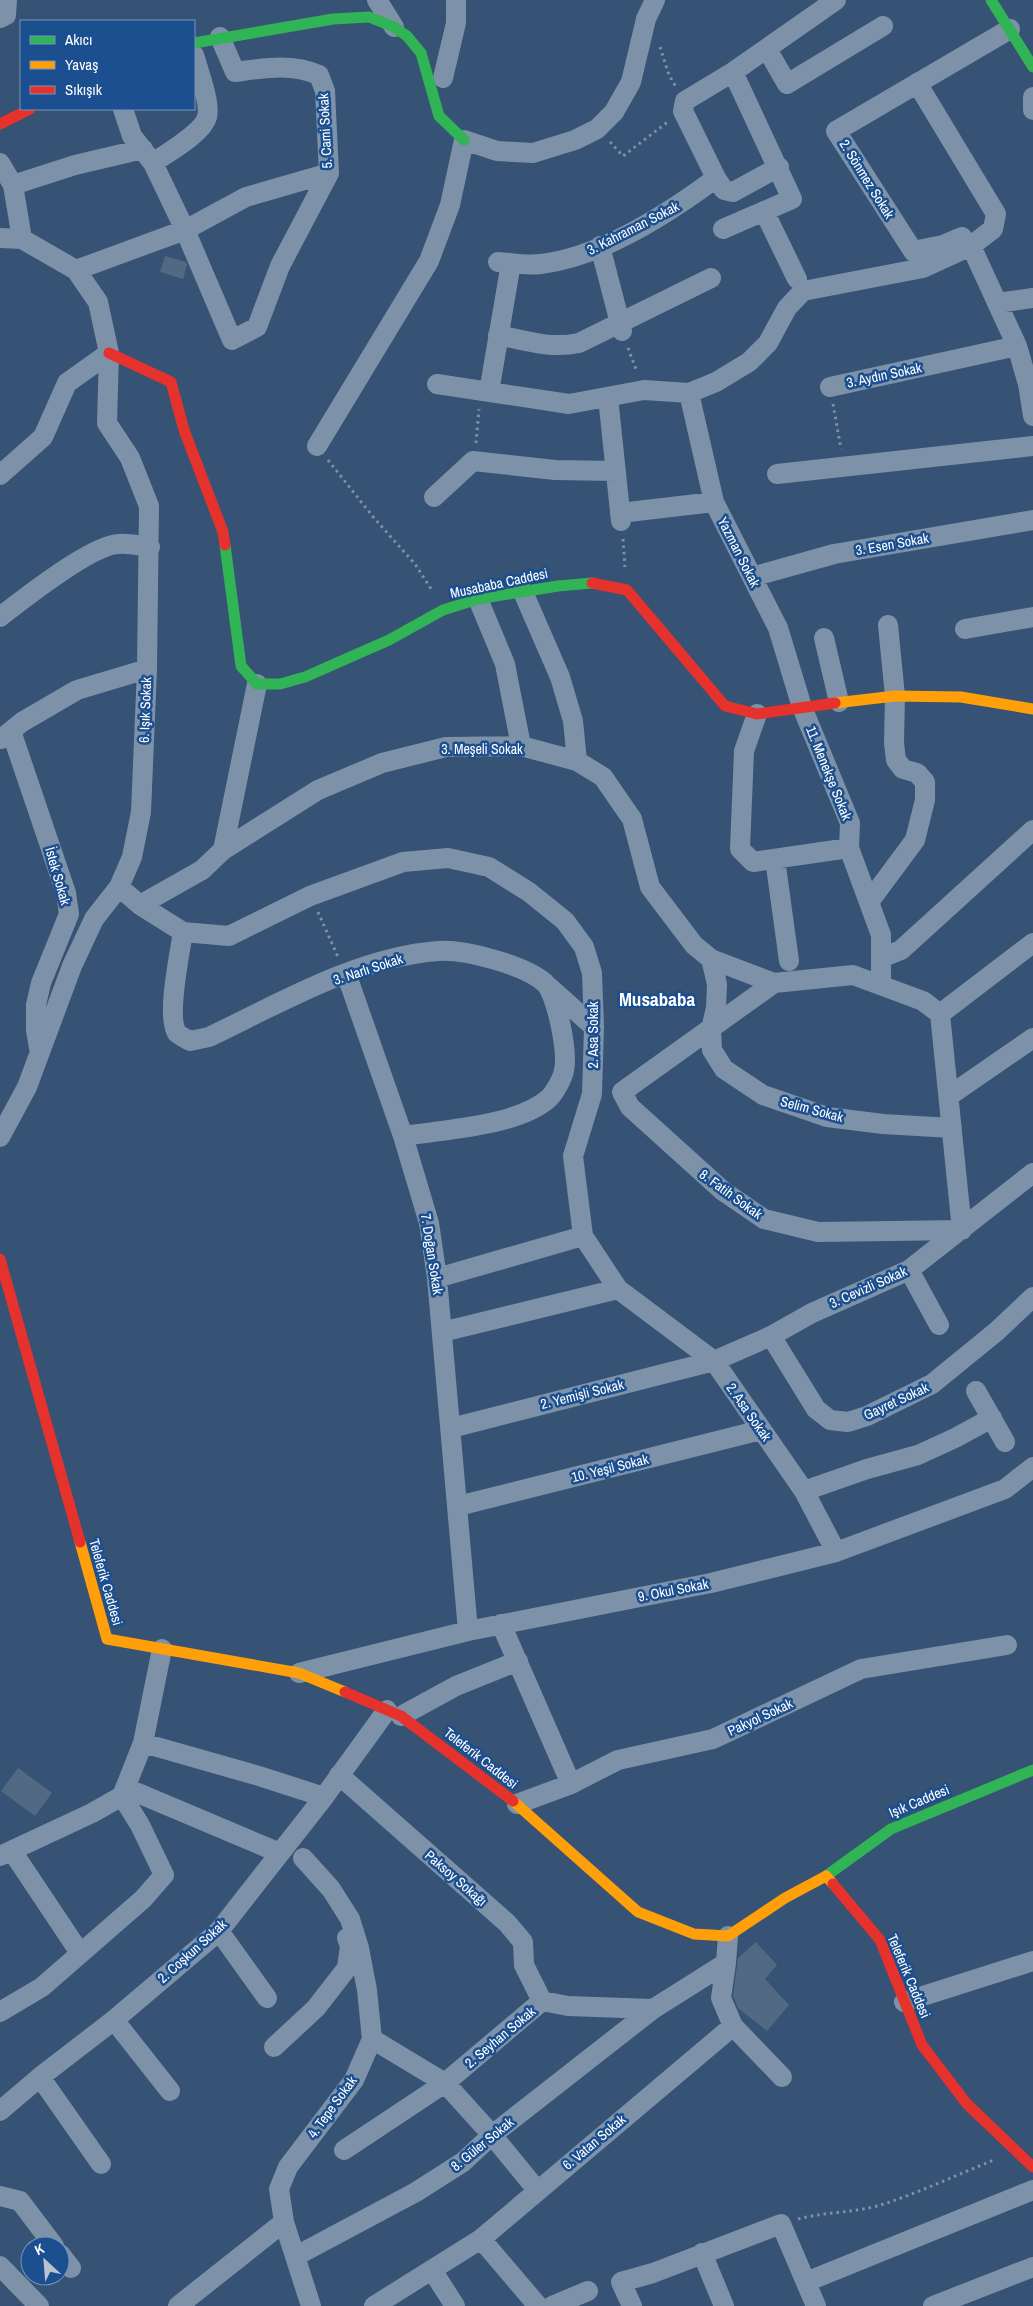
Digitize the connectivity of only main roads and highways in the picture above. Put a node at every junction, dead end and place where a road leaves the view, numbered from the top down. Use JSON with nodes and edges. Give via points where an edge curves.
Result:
{"nodes":[{"id":1,"x":991,"y":0,"type":"edge"},
{"id":2,"x":195,"y":43,"type":"edge"},
{"id":3,"x":1030,"y":54,"type":"edge"},
{"id":4,"x":28,"y":110,"type":"edge"},
{"id":5,"x":0,"y":124,"type":"edge"},
{"id":6,"x":464,"y":140,"type":"road end"},
{"id":7,"x":109,"y":353,"type":"road end"},
{"id":8,"x":1033,"y":710,"type":"edge"},
{"id":9,"x":0,"y":1259,"type":"edge"},
{"id":10,"x":1033,"y":1770,"type":"edge"},
{"id":11,"x":826,"y":1876,"type":"junction"},
{"id":12,"x":1033,"y":2167,"type":"edge"}],
"edges":[{"from":1,"to":3,"type":"main road"},
{"from":2,"to":6,"type":"main road","via":[[333,19],[369,18],[407,36],[420,53],[439,116]]},
{"from":4,"to":5,"type":"main road"},
{"from":7,"to":8,"type":"main road","name":"Musababa Caddesi","via":[[171,382],[184,430],[223,532],[241,666],[257,684],[280,684],[306,677],[389,640],[444,610],[478,599],[595,583],[627,590],[725,706],[757,714],[895,696],[961,697]]},
{"from":9,"to":11,"type":"main road","name":"Teleferik Caddesi","via":[[107,1639],[299,1673],[394,1713],[516,1804],[638,1912],[694,1934],[728,1936],[785,1898]]},
{"from":10,"to":11,"type":"main road","name":"Işık Caddesi","via":[[891,1829]]},
{"from":11,"to":12,"type":"main road","name":"Teleferik Caddesi","via":[[880,1940],[922,2045],[967,2104]]}]}
